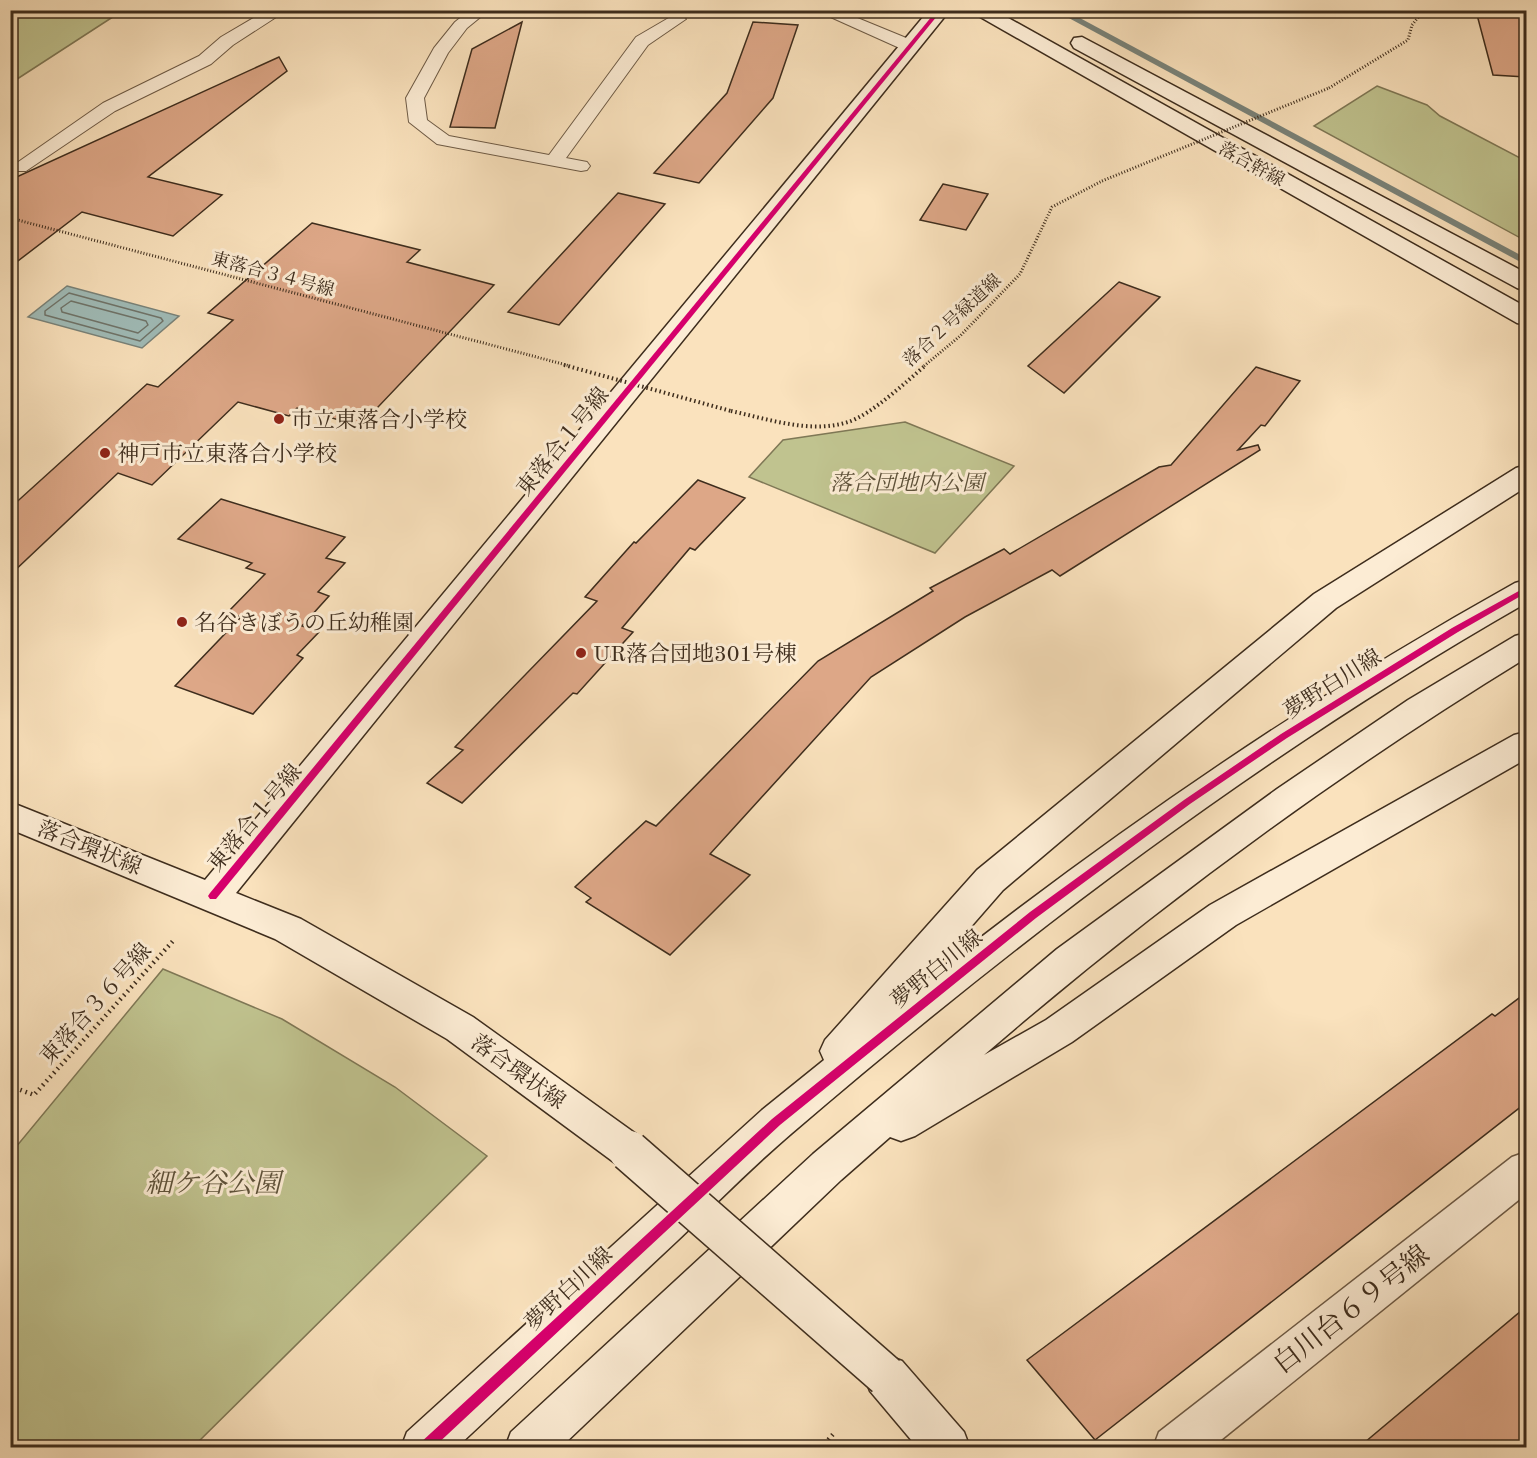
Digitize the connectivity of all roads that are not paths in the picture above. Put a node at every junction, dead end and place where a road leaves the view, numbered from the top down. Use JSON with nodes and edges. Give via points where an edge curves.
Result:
{"nodes":[{"id":1,"x":279,"y":10,"type":"edge"},
{"id":2,"x":455,"y":10,"type":"edge"},
{"id":3,"x":823,"y":10,"type":"edge"},
{"id":4,"x":978,"y":10,"type":"edge"},
{"id":5,"x":1023,"y":10,"type":"edge"},
{"id":6,"x":477,"y":14,"type":"edge"},
{"id":7,"x":678,"y":19,"type":"dead end"},
{"id":8,"x":926,"y":28,"type":"edge"},
{"id":9,"x":554,"y":161,"type":"junction"},
{"id":10,"x":580,"y":166,"type":"dead end"},
{"id":11,"x":20,"y":167,"type":"dead end"},
{"id":12,"x":1527,"y":283,"type":"edge"},
{"id":13,"x":1527,"y":317,"type":"edge"},
{"id":14,"x":1527,"y":474,"type":"edge"},
{"id":15,"x":1527,"y":590,"type":"edge"},
{"id":16,"x":1527,"y":644,"type":"edge"},
{"id":17,"x":1527,"y":744,"type":"edge"},
{"id":18,"x":10,"y":815,"type":"edge"},
{"id":19,"x":213,"y":896,"type":"junction"},
{"id":20,"x":776,"y":1122,"type":"junction"},
{"id":21,"x":827,"y":1167,"type":"junction"},
{"id":22,"x":1526,"y":1170,"type":"edge"},
{"id":23,"x":423,"y":1448,"type":"edge"},
{"id":24,"x":527,"y":1448,"type":"edge"},
{"id":25,"x":948,"y":1448,"type":"edge"},
{"id":26,"x":1175,"y":1448,"type":"edge"}],
"edges":[{"from":1,"to":11,"type":"lane","via":[[227,41],[205,60],[109,107]]},
{"from":2,"to":6,"type":"lane"},
{"from":3,"to":8,"type":"lane"},
{"from":4,"to":13,"type":"street","name":"落合幹線"},
{"from":5,"to":12,"type":"street","name":"落合幹線"},
{"from":6,"to":9,"type":"lane","via":[[461,25],[440,52],[415,98],[418,122],[443,140]]},
{"from":7,"to":9,"type":"lane","via":[[642,41]]},
{"from":8,"to":19,"type":"street","name":"東落合１号線"},
{"from":9,"to":10,"type":"lane"},
{"from":14,"to":20,"type":"street","via":[[1325,601],[990,880]]},
{"from":15,"to":20,"type":"street","name":"夢野白川線","via":[[1294,729],[1187,802],[1033,915]]},
{"from":16,"to":21,"type":"street","via":[[1420,708],[1308,785],[1070,959]]},
{"from":17,"to":21,"type":"street","via":[[1223,915],[1059,1031]]},
{"from":18,"to":19,"type":"street","name":"落合環状線"},
{"from":19,"to":25,"type":"street","name":"落合環状線","bridge":true,"via":[[288,929],[460,1028],[628,1150],[886,1376]]},
{"from":20,"to":23,"type":"street","name":"夢野白川線"},
{"from":21,"to":24,"type":"street"},
{"from":22,"to":26,"type":"street","name":"白川台６９号線"}]}
